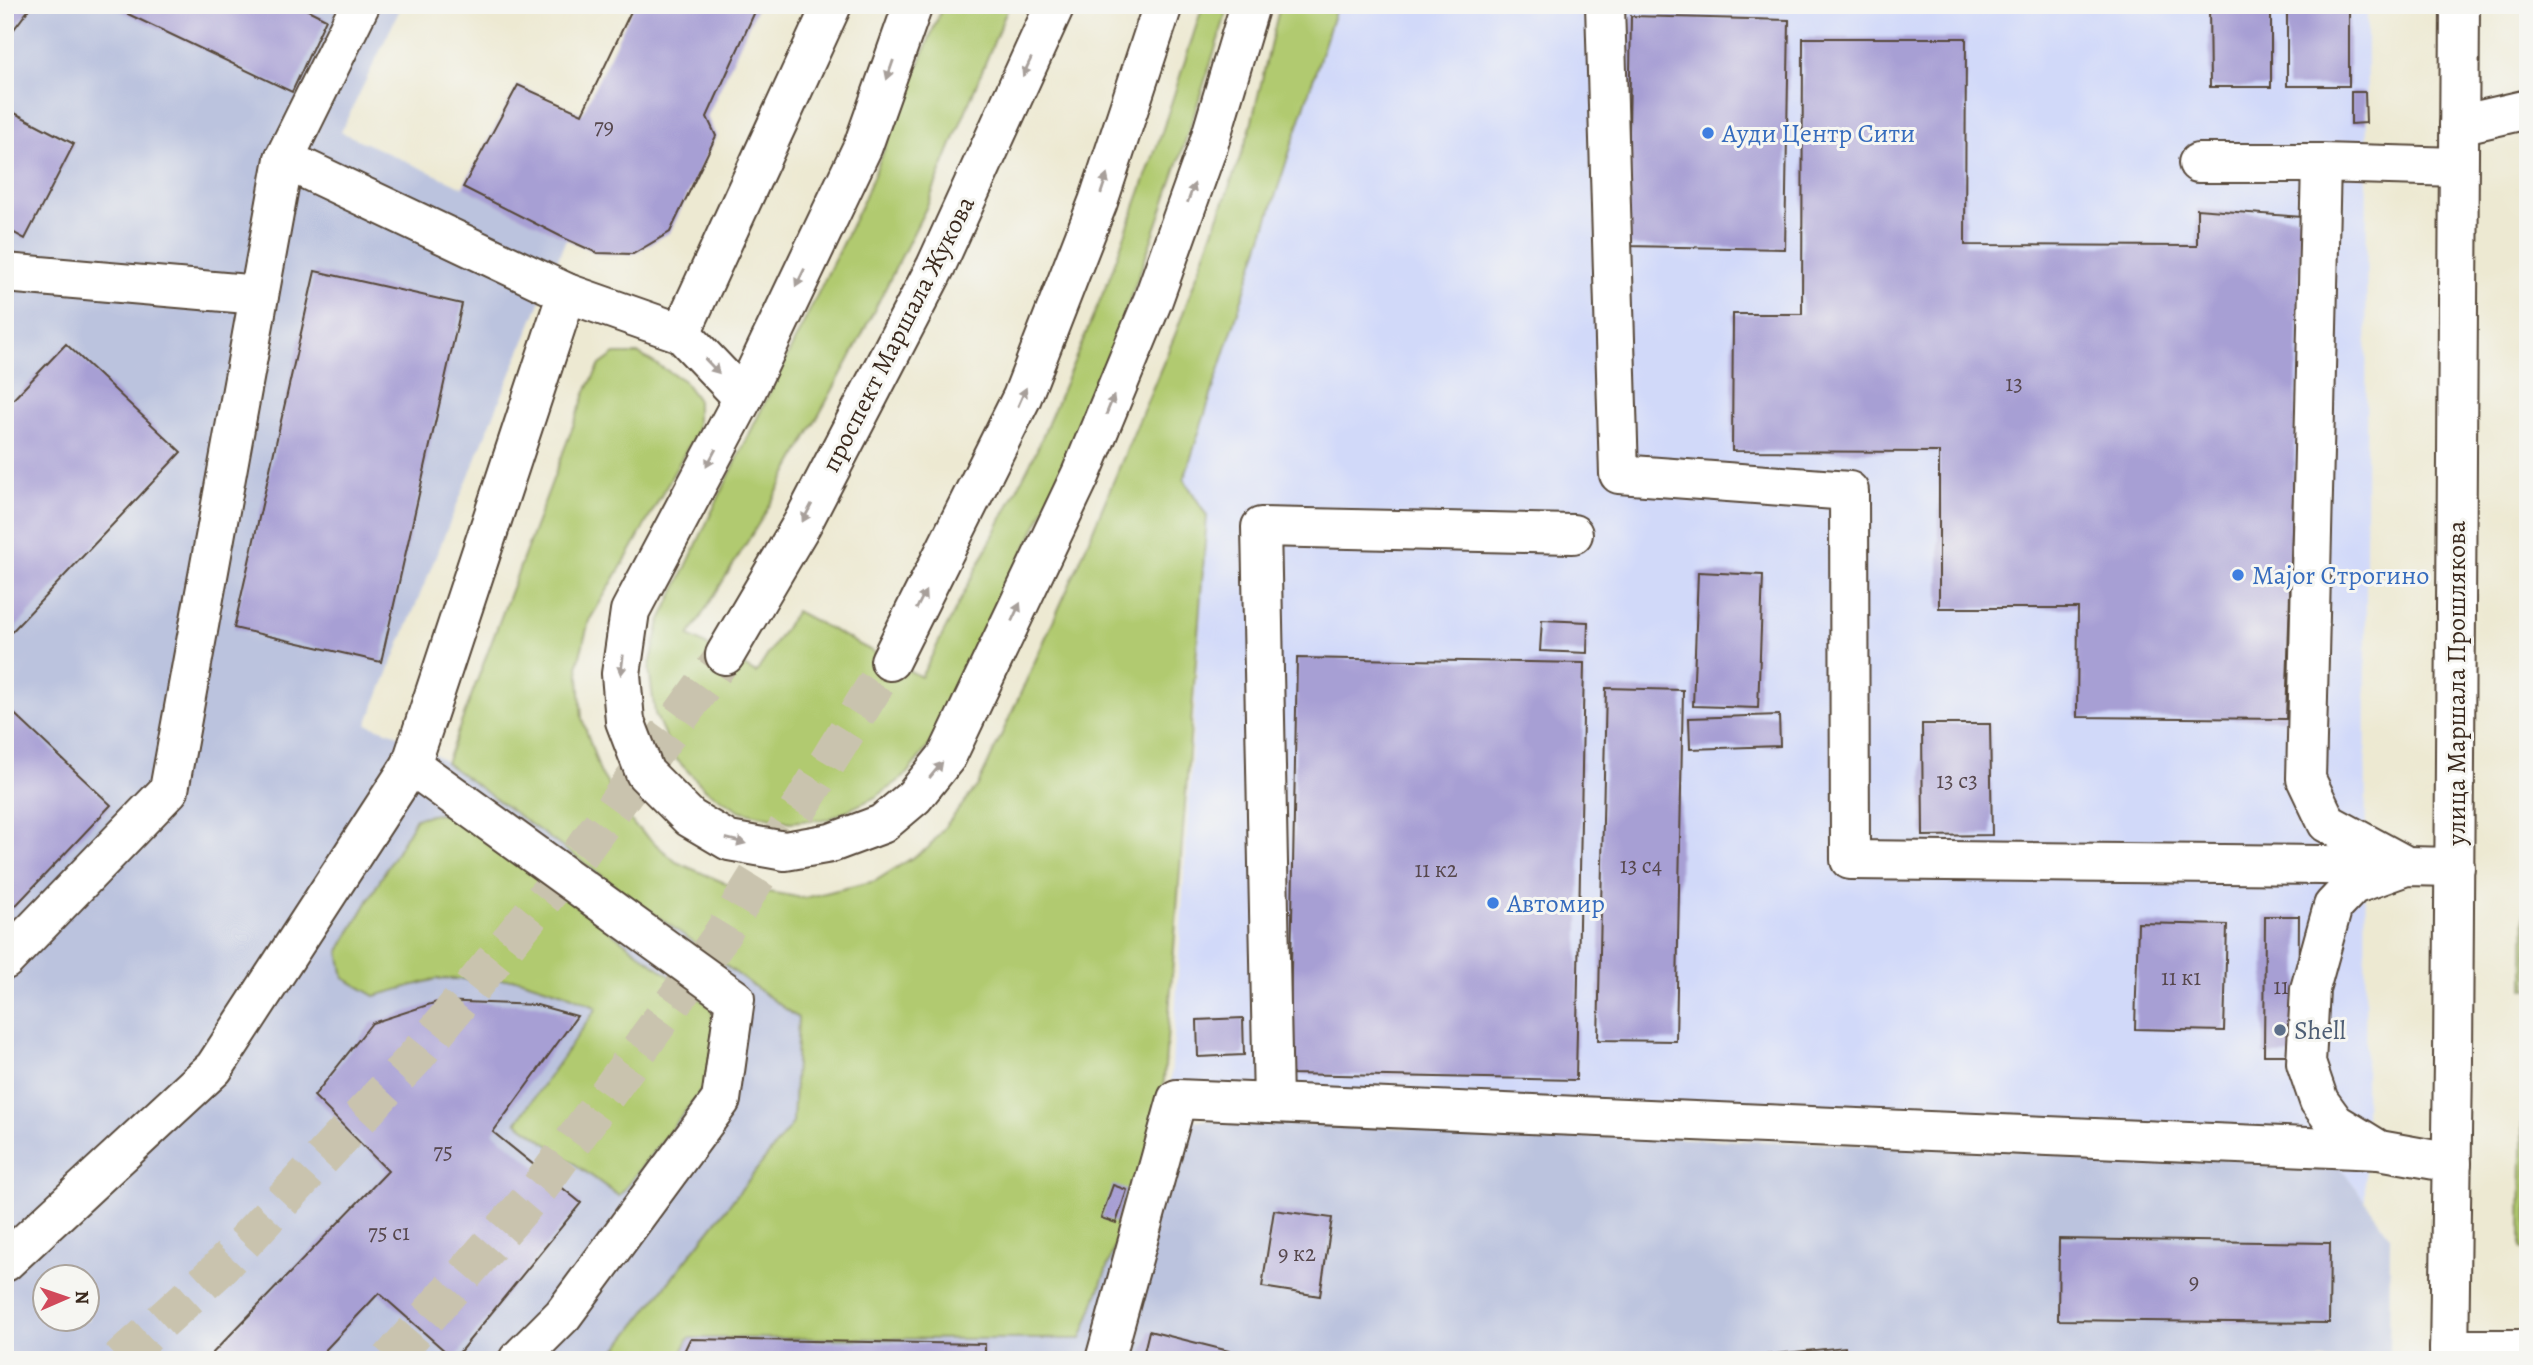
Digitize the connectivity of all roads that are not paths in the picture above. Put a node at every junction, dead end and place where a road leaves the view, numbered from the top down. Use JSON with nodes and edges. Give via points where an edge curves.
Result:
{"nodes":[{"id":1,"x":360,"y":5,"type":"edge"},
{"id":2,"x":832,"y":5,"type":"edge"},
{"id":3,"x":913,"y":5,"type":"edge"},
{"id":4,"x":1055,"y":5,"type":"edge"},
{"id":5,"x":1163,"y":5,"type":"edge"},
{"id":6,"x":1250,"y":5,"type":"edge"},
{"id":7,"x":1605,"y":5,"type":"edge"},
{"id":8,"x":2460,"y":5,"type":"edge"},
{"id":9,"x":2528,"y":109,"type":"edge"},
{"id":10,"x":2459,"y":125,"type":"junction"},
{"id":11,"x":284,"y":159,"type":"junction"},
{"id":12,"x":2198,"y":163,"type":"dead end"},
{"id":13,"x":2321,"y":163,"type":"junction"},
{"id":14,"x":2458,"y":167,"type":"junction"},
{"id":15,"x":5,"y":273,"type":"edge"},
{"id":16,"x":567,"y":293,"type":"junction"},
{"id":17,"x":259,"y":295,"type":"junction"},
{"id":18,"x":681,"y":333,"type":"junction"},
{"id":19,"x":743,"y":398,"type":"junction"},
{"id":20,"x":1573,"y":534,"type":"dead end"},
{"id":21,"x":725,"y":655,"type":"tunnel mouth"},
{"id":22,"x":890,"y":662,"type":"tunnel mouth"},
{"id":23,"x":411,"y":765,"type":"junction"},
{"id":24,"x":2406,"y":866,"type":"junction"},
{"id":25,"x":2455,"y":867,"type":"junction"},
{"id":26,"x":5,"y":960,"type":"edge"},
{"id":27,"x":1273,"y":1103,"type":"junction"},
{"id":28,"x":2379,"y":1150,"type":"junction"},
{"id":29,"x":2452,"y":1163,"type":"junction"},
{"id":30,"x":5,"y":1262,"type":"edge"},
{"id":31,"x":2528,"y":1349,"type":"edge"},
{"id":32,"x":2449,"y":1355,"type":"edge"},
{"id":33,"x":519,"y":1360,"type":"edge"},
{"id":34,"x":1105,"y":1360,"type":"edge"}],
"edges":[{"from":1,"to":11,"type":"main road"},
{"from":2,"to":18,"type":"main road"},
{"from":3,"to":19,"type":"main road","one_way":true,"via":[[863,146]]},
{"from":4,"to":21,"type":"main road","name":"проспект Маршала Жукова","one_way":true,"via":[[936,266],[802,524]]},
{"from":22,"to":5,"type":"main road","one_way":true,"via":[[1023,397],[1098,202]]},
{"from":19,"to":6,"type":"main road","one_way":true,"via":[[630,611],[621,674],[625,721],[645,773],[690,818],[729,841],[785,851],[831,843],[882,824],[914,797],[947,757],[1082,474],[1153,300],[1208,146]]},
{"from":7,"to":24,"type":"main road","via":[[1619,474],[1849,491],[1850,860]]},
{"from":8,"to":10,"type":"main road","name":"улица Маршала Прошлякова"},
{"from":9,"to":10,"type":"main road"},
{"from":10,"to":14,"type":"main road","name":"улица Маршала Прошлякова"},
{"from":11,"to":16,"type":"main road"},
{"from":11,"to":17,"type":"main road"},
{"from":12,"to":13,"type":"main road"},
{"from":13,"to":14,"type":"main road"},
{"from":13,"to":24,"type":"main road","via":[[2306,779],[2327,823]]},
{"from":14,"to":25,"type":"main road","name":"улица Маршала Прошлякова"},
{"from":15,"to":17,"type":"main road"},
{"from":16,"to":18,"type":"main road"},
{"from":16,"to":23,"type":"main road"},
{"from":17,"to":26,"type":"main road","via":[[169,790]]},
{"from":18,"to":19,"type":"main road","one_way":true},
{"from":20,"to":27,"type":"main road","via":[[1261,527]]},
{"from":23,"to":30,"type":"main road","via":[[214,1068]]},
{"from":23,"to":33,"type":"main road","via":[[735,999],[721,1100],[563,1315]]},
{"from":24,"to":25,"type":"main road"},
{"from":24,"to":28,"type":"main road","via":[[2353,885],[2333,906],[2310,989],[2306,1063],[2319,1101],[2335,1123]]},
{"from":25,"to":29,"type":"main road","name":"улица Маршала Прошлякова"},
{"from":27,"to":28,"type":"main road"},
{"from":27,"to":34,"type":"main road","via":[[1177,1099]]},
{"from":28,"to":29,"type":"main road"},
{"from":29,"to":32,"type":"main road","name":"улица Маршала Прошлякова"},
{"from":31,"to":32,"type":"main road"}]}
